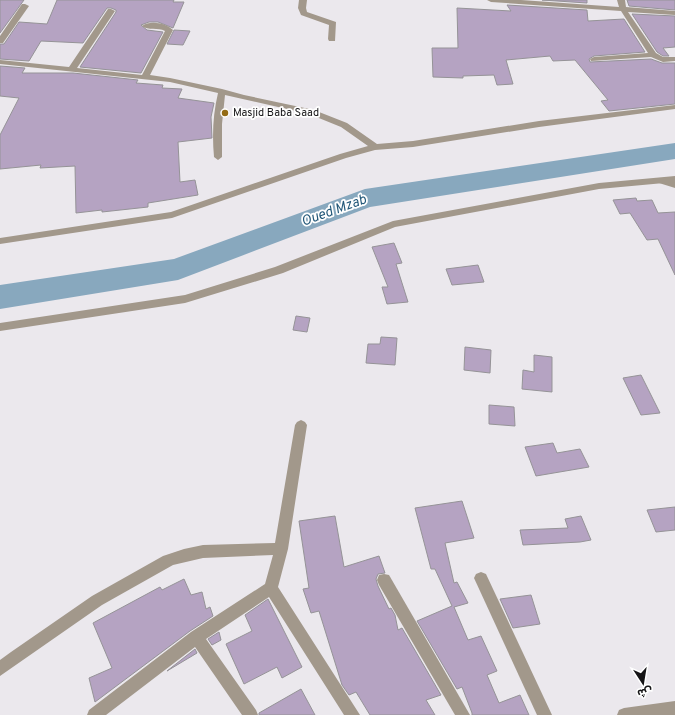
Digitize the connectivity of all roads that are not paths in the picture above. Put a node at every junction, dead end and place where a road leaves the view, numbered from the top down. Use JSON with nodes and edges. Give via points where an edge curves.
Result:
{"nodes":[{"id":1,"x":303,"y":0,"type":"edge"},
{"id":2,"x":491,"y":0,"type":"edge"},
{"id":3,"x":496,"y":0,"type":"edge"},
{"id":4,"x":621,"y":0,"type":"edge"},
{"id":5,"x":25,"y":6,"type":"dead end"},
{"id":6,"x":622,"y":9,"type":"junction"},
{"id":7,"x":111,"y":11,"type":"dead end"},
{"id":8,"x":675,"y":13,"type":"edge"},
{"id":9,"x":146,"y":26,"type":"dead end"},
{"id":10,"x":332,"y":39,"type":"dead end"},
{"id":11,"x":0,"y":41,"type":"edge"},
{"id":12,"x":653,"y":55,"type":"junction"},
{"id":13,"x":594,"y":59,"type":"dead end"},
{"id":14,"x":675,"y":59,"type":"edge"},
{"id":15,"x":0,"y":62,"type":"edge"},
{"id":16,"x":72,"y":69,"type":"junction"},
{"id":17,"x":145,"y":77,"type":"junction"},
{"id":18,"x":222,"y":91,"type":"junction"},
{"id":19,"x":675,"y":107,"type":"edge"},
{"id":20,"x":375,"y":147,"type":"junction"},
{"id":21,"x":218,"y":157,"type":"dead end"},
{"id":22,"x":675,"y":179,"type":"edge"},
{"id":23,"x":662,"y":181,"type":"junction"},
{"id":24,"x":675,"y":185,"type":"edge"},
{"id":25,"x":0,"y":241,"type":"edge"},
{"id":26,"x":0,"y":327,"type":"edge"},
{"id":27,"x":301,"y":425,"type":"dead end"},
{"id":28,"x":280,"y":549,"type":"junction"},
{"id":29,"x":480,"y":578,"type":"dead end"},
{"id":30,"x":384,"y":580,"type":"dead end"},
{"id":31,"x":271,"y":588,"type":"junction"},
{"id":32,"x":196,"y":638,"type":"junction"},
{"id":33,"x":0,"y":669,"type":"edge"},
{"id":34,"x":675,"y":708,"type":"edge"},
{"id":35,"x":94,"y":715,"type":"edge"},
{"id":36,"x":251,"y":715,"type":"edge"},
{"id":37,"x":353,"y":715,"type":"edge"},
{"id":38,"x":463,"y":715,"type":"edge"},
{"id":39,"x":545,"y":715,"type":"edge"},
{"id":40,"x":624,"y":715,"type":"edge"}],
"edges":[{"from":1,"to":10,"type":"street","via":[[304,13],[333,24]]},
{"from":2,"to":3,"type":"street"},
{"from":3,"to":6,"type":"street"},
{"from":4,"to":6,"type":"street"},
{"from":5,"to":11,"type":"street"},
{"from":6,"to":8,"type":"street"},
{"from":6,"to":12,"type":"street"},
{"from":7,"to":16,"type":"street"},
{"from":9,"to":17,"type":"street","via":[[162,26],[169,30]]},
{"from":12,"to":13,"type":"street"},
{"from":12,"to":14,"type":"street","via":[[658,59]]},
{"from":15,"to":16,"type":"street"},
{"from":16,"to":17,"type":"street"},
{"from":17,"to":18,"type":"street"},
{"from":18,"to":20,"type":"street","via":[[311,112],[344,125]]},
{"from":18,"to":21,"type":"street","via":[[216,124]]},
{"from":19,"to":20,"type":"street","via":[[539,124],[413,144]]},
{"from":20,"to":25,"type":"street","via":[[172,215]]},
{"from":22,"to":23,"type":"street"},
{"from":23,"to":24,"type":"street"},
{"from":23,"to":26,"type":"street","via":[[591,187],[393,224],[279,270],[185,299]]},
{"from":27,"to":28,"type":"street"},
{"from":28,"to":31,"type":"street"},
{"from":28,"to":33,"type":"street","via":[[217,550],[192,553],[165,561],[108,593]]},
{"from":29,"to":39,"type":"street"},
{"from":30,"to":38,"type":"street"},
{"from":31,"to":32,"type":"street"},
{"from":31,"to":37,"type":"street"},
{"from":32,"to":35,"type":"street"},
{"from":32,"to":36,"type":"street"},
{"from":34,"to":40,"type":"street"}]}
